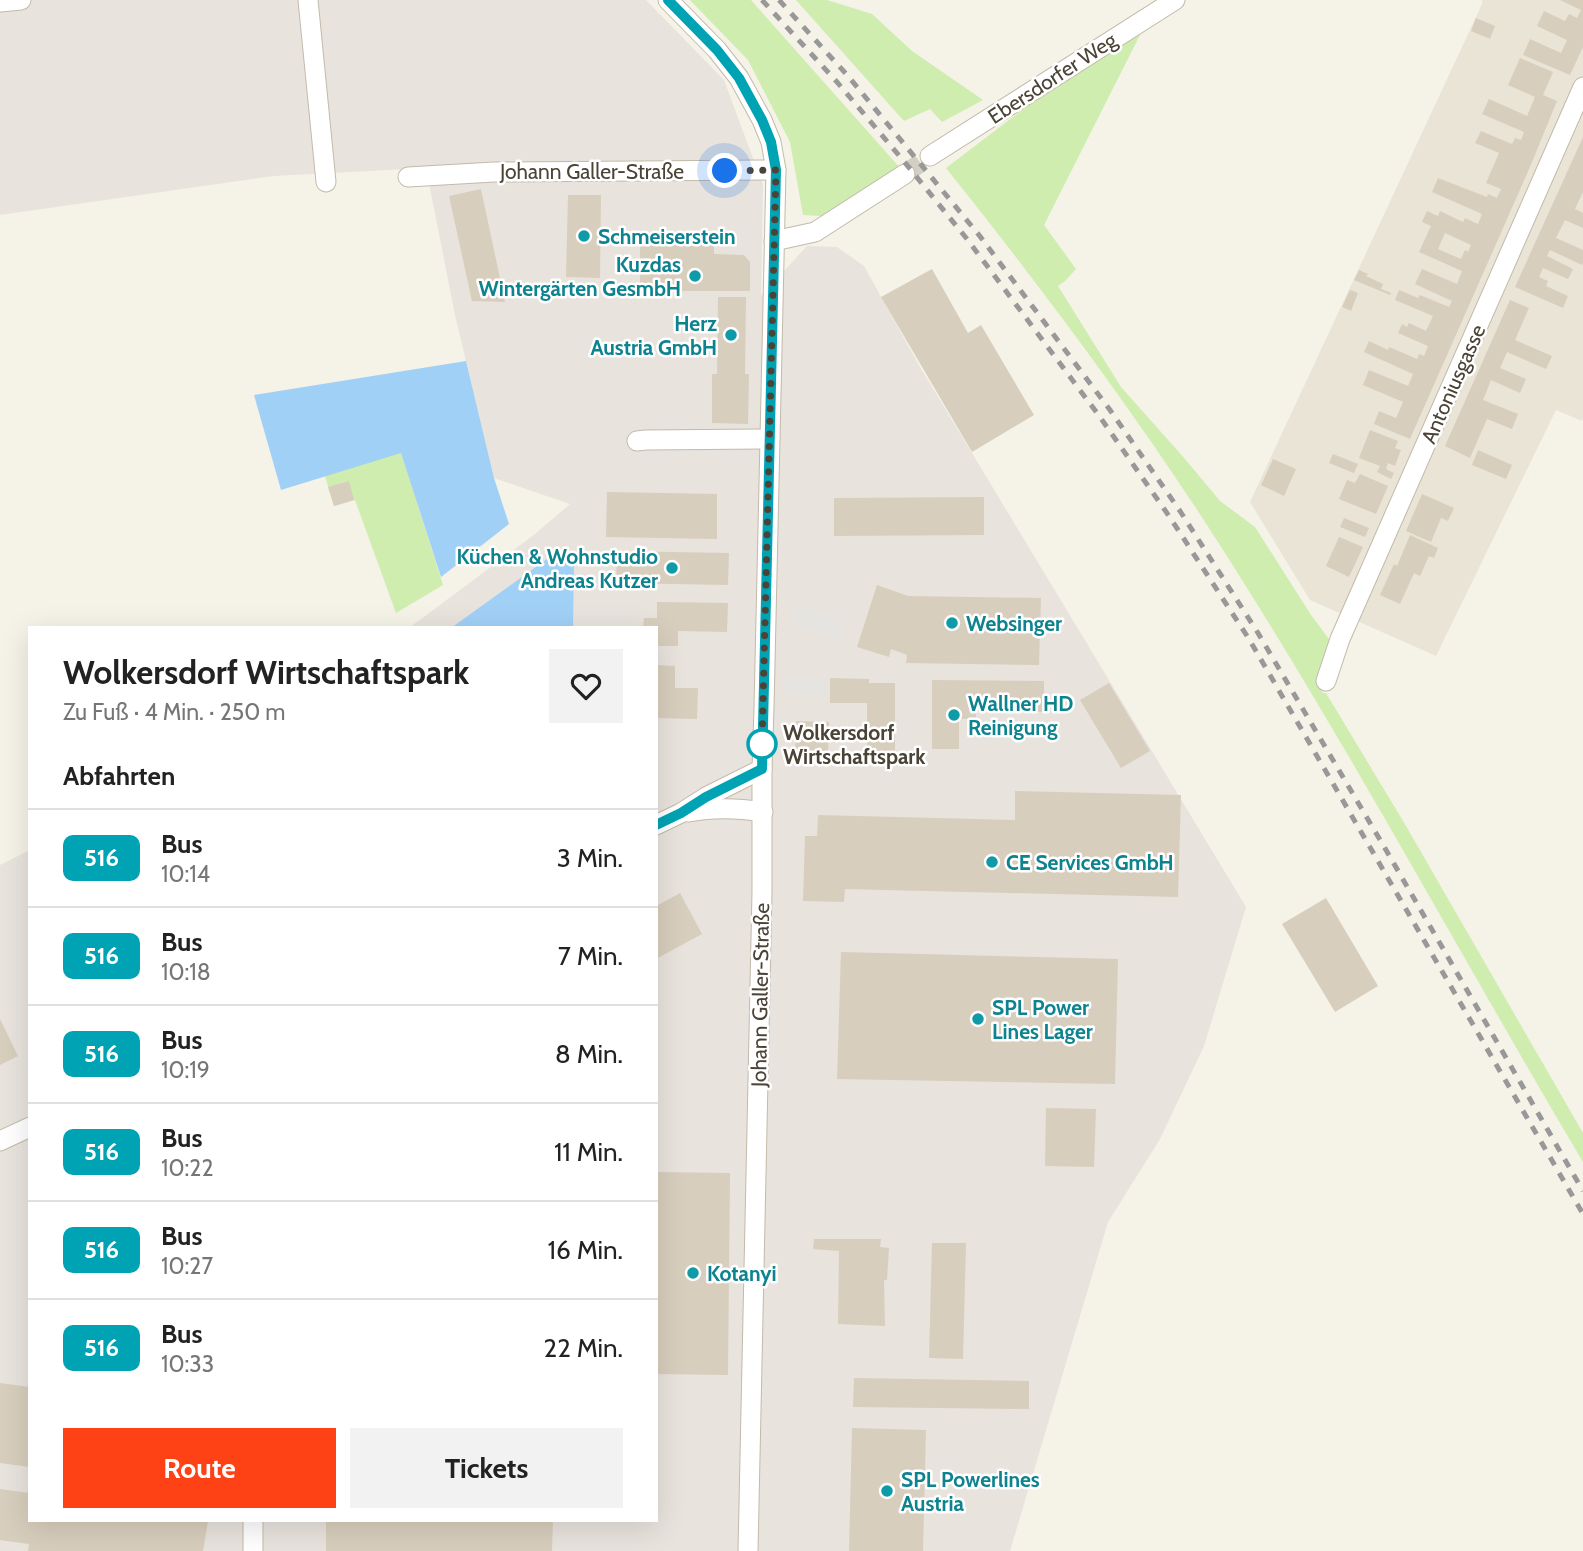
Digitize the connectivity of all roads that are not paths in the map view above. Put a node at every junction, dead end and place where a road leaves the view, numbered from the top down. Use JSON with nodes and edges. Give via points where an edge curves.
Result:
{"nodes":[{"id":1,"x":21,"y":0,"type":"edge"},
{"id":2,"x":309,"y":0,"type":"edge"},
{"id":3,"x":668,"y":0,"type":"edge"},
{"id":4,"x":1175,"y":0,"type":"edge"},
{"id":5,"x":0,"y":2,"type":"edge"},
{"id":6,"x":1583,"y":87,"type":"edge"},
{"id":7,"x":930,"y":156,"type":"tunnel mouth"},
{"id":8,"x":776,"y":170,"type":"junction"},
{"id":9,"x":905,"y":174,"type":"tunnel mouth"},
{"id":10,"x":408,"y":177,"type":"dead end"},
{"id":11,"x":326,"y":182,"type":"dead end"},
{"id":12,"x":774,"y":241,"type":"junction"},
{"id":13,"x":769,"y":439,"type":"junction"},
{"id":14,"x":637,"y":441,"type":"dead end"},
{"id":15,"x":1326,"y":681,"type":"dead end"},
{"id":16,"x":762,"y":769,"type":"junction"},
{"id":17,"x":763,"y":812,"type":"junction"},
{"id":18,"x":681,"y":813,"type":"junction"},
{"id":19,"x":658,"y":824,"type":"edge"},
{"id":20,"x":28,"y":1128,"type":"edge"},
{"id":21,"x":0,"y":1141,"type":"edge"},
{"id":22,"x":254,"y":1522,"type":"edge"},
{"id":23,"x":253,"y":1551,"type":"edge"},
{"id":24,"x":748,"y":1551,"type":"edge"}],
"edges":[{"from":1,"to":5,"type":"street"},
{"from":2,"to":11,"type":"street"},
{"from":3,"to":8,"type":"street","name":"Johann Galler-Straße","via":[[739,78],[771,142]]},
{"from":4,"to":7,"type":"street","name":"Ebersdorfer Weg"},
{"from":6,"to":15,"type":"street","name":"Antoniusgasse","via":[[1340,639]]},
{"from":8,"to":10,"type":"street","name":"Johann Galler-Straße"},
{"from":8,"to":12,"type":"street","name":"Johann Galler-Straße"},
{"from":9,"to":12,"type":"street","via":[[815,232]]},
{"from":12,"to":13,"type":"street","name":"Johann Galler-Straße"},
{"from":13,"to":14,"type":"street"},
{"from":13,"to":16,"type":"street","name":"Johann Galler-Straße"},
{"from":16,"to":17,"type":"street","name":"Johann Galler-Straße"},
{"from":16,"to":18,"type":"street"},
{"from":17,"to":18,"type":"street","via":[[705,809]]},
{"from":17,"to":24,"type":"street","name":"Johann Galler-Straße"},
{"from":18,"to":19,"type":"street"},
{"from":20,"to":21,"type":"street"},
{"from":22,"to":23,"type":"street"}]}
